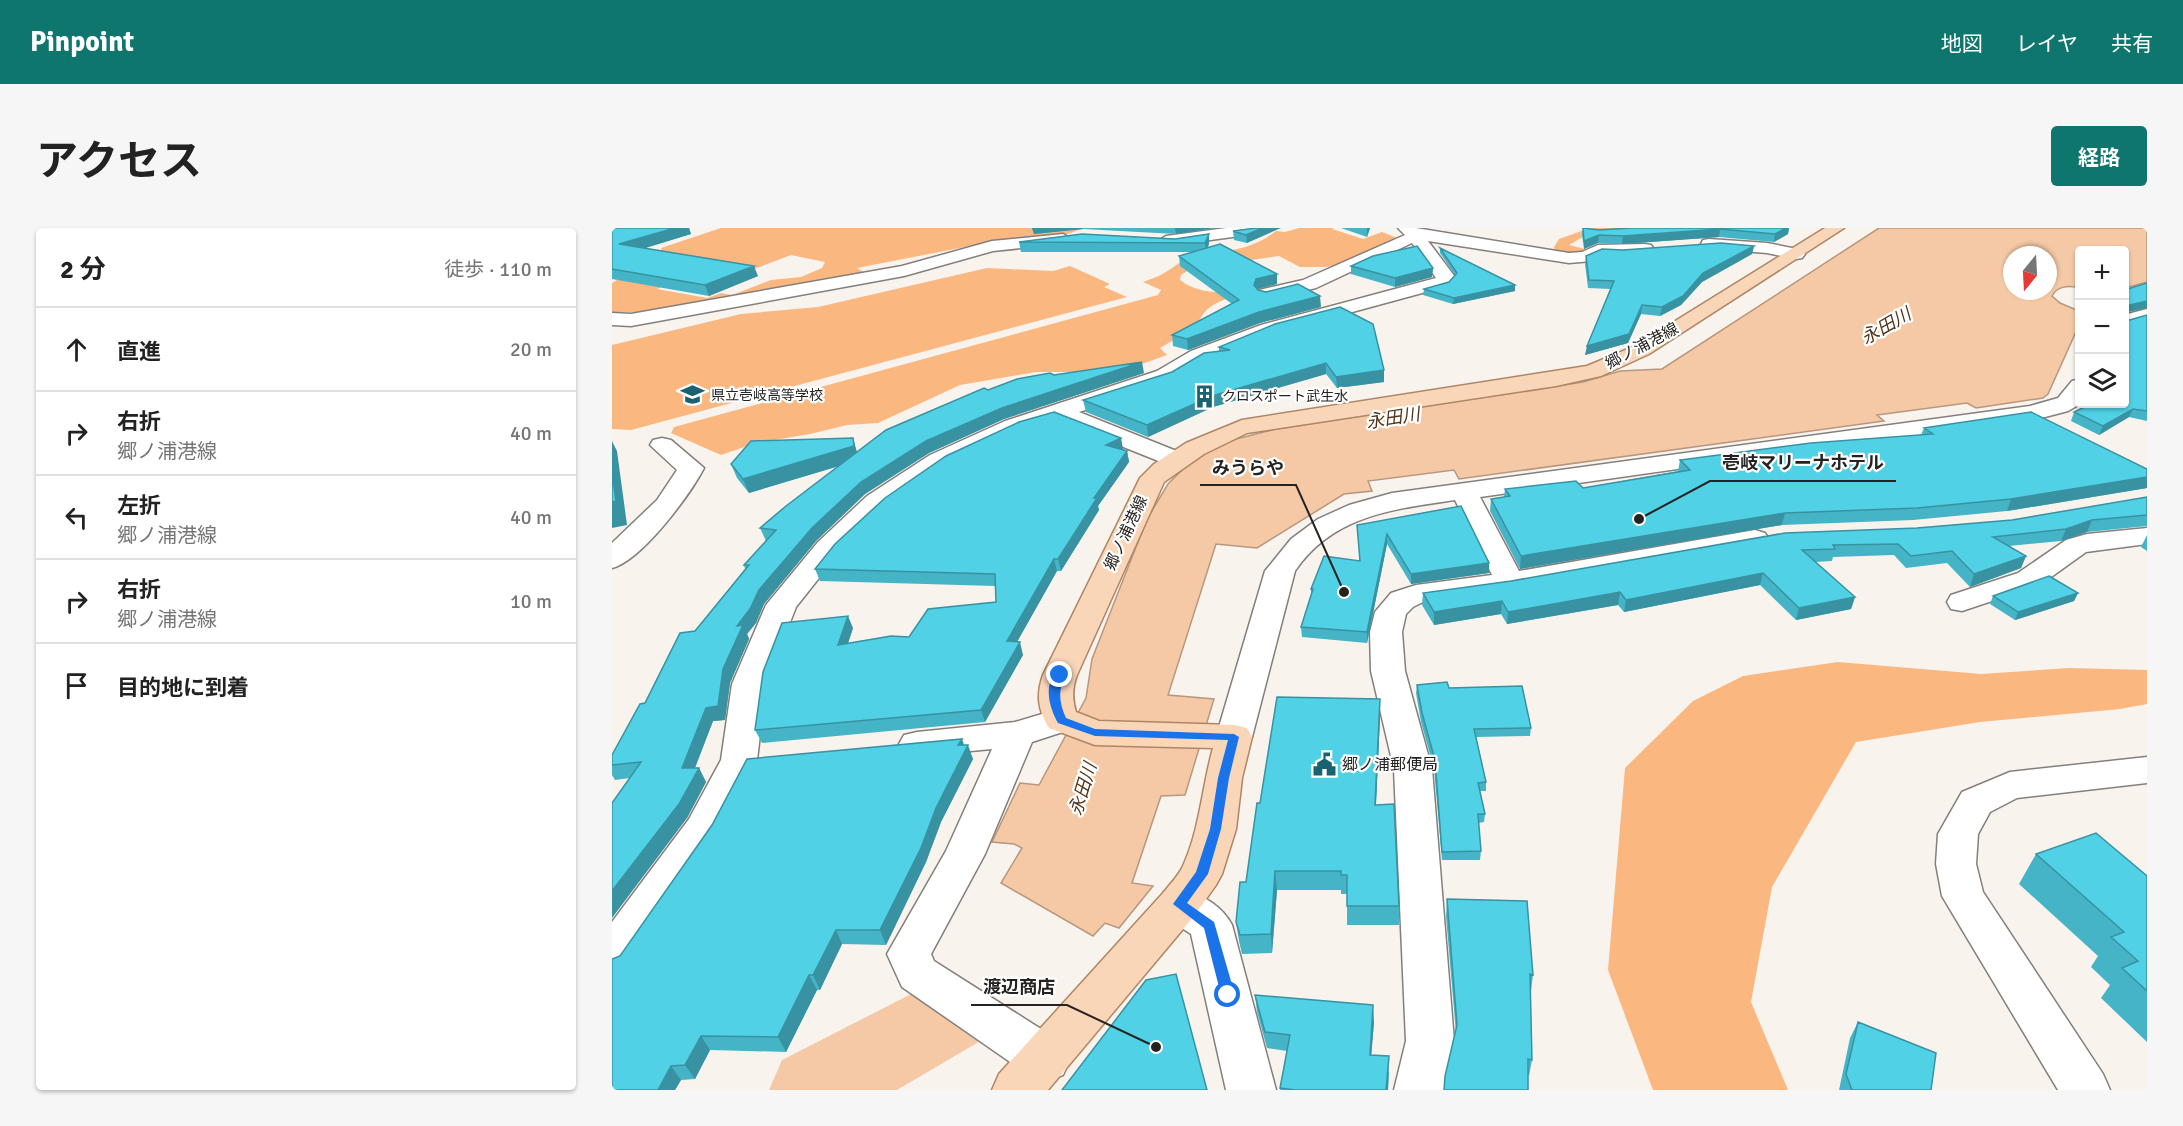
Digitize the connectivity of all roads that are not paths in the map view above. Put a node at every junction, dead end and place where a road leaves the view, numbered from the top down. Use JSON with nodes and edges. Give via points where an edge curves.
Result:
{"nodes":[{"id":1,"x":1262,"y":228,"type":"edge"},
{"id":2,"x":1836,"y":228,"type":"edge"},
{"id":3,"x":1412,"y":233,"type":"edge"},
{"id":4,"x":1083,"y":236,"type":"edge"},
{"id":5,"x":1145,"y":241,"type":"edge"},
{"id":6,"x":1693,"y":245,"type":"edge"},
{"id":7,"x":1659,"y":248,"type":"edge"},
{"id":8,"x":1796,"y":254,"type":"junction"},
{"id":9,"x":1266,"y":294,"type":"edge"},
{"id":10,"x":2147,"y":315,"type":"edge"},
{"id":11,"x":2129,"y":320,"type":"edge"},
{"id":12,"x":618,"y":321,"type":"edge"},
{"id":13,"x":2075,"y":397,"type":"edge"},
{"id":14,"x":1054,"y":411,"type":"junction"},
{"id":15,"x":2030,"y":413,"type":"junction"},
{"id":16,"x":2062,"y":429,"type":"edge"},
{"id":17,"x":662,"y":445,"type":"dead end"},
{"id":18,"x":1175,"y":459,"type":"junction"},
{"id":19,"x":1464,"y":491,"type":"junction"},
{"id":20,"x":1782,"y":535,"type":"edge"},
{"id":21,"x":2147,"y":536,"type":"edge"},
{"id":22,"x":612,"y":559,"type":"edge"},
{"id":23,"x":1510,"y":582,"type":"junction"},
{"id":24,"x":1962,"y":602,"type":"dead end"},
{"id":25,"x":1062,"y":720,"type":"junction"},
{"id":26,"x":1017,"y":734,"type":"junction"},
{"id":27,"x":1220,"y":737,"type":"junction"},
{"id":28,"x":889,"y":746,"type":"edge"},
{"id":29,"x":2147,"y":770,"type":"edge"},
{"id":30,"x":1179,"y":904,"type":"junction"},
{"id":31,"x":614,"y":949,"type":"edge"},
{"id":32,"x":1032,"y":1074,"type":"edge"},
{"id":33,"x":1251,"y":1090,"type":"edge"},
{"id":34,"x":1419,"y":1090,"type":"edge"},
{"id":35,"x":2085,"y":1090,"type":"edge"}],
"edges":[{"from":1,"to":5,"type":"street","via":[[1176,241]]},
{"from":2,"to":8,"type":"main road","name":"郷ノ浦港線"},
{"from":3,"to":7,"type":"street","via":[[1569,258],[1586,257],[1598,250]]},
{"from":3,"to":9,"type":"street","via":[[1309,284]]},
{"from":3,"to":14,"type":"street","via":[[1446,277],[1442,282],[1268,329],[1199,356],[1165,376]]},
{"from":4,"to":12,"type":"street","via":[[992,246],[904,271]]},
{"from":6,"to":8,"type":"street","via":[[1735,245]]},
{"from":8,"to":18,"type":"main road","name":"郷ノ浦港線","via":[[1642,350],[1593,371],[1242,427]]},
{"from":10,"to":11,"type":"street"},
{"from":13,"to":15,"type":"street","via":[[2058,408]]},
{"from":14,"to":18,"type":"street"},
{"from":14,"to":31,"type":"street","via":[[939,460],[877,502],[828,548],[781,604],[749,684],[756,758]]},
{"from":15,"to":16,"type":"street"},
{"from":15,"to":19,"type":"street"},
{"from":17,"to":22,"type":"street","via":[[691,468],[684,486]]},
{"from":18,"to":25,"type":"main road","name":"郷ノ浦港線","via":[[1153,478],[1139,504],[1054,688],[1054,704]]},
{"from":19,"to":23,"type":"street"},
{"from":19,"to":27,"type":"street","via":[[1392,501],[1353,513],[1317,532],[1289,556]]},
{"from":20,"to":23,"type":"street"},
{"from":21,"to":24,"type":"street","via":[[2076,546],[2029,579]]},
{"from":23,"to":34,"type":"street","via":[[1416,594],[1402,600],[1391,612],[1386,632],[1388,670],[1413,769],[1430,1041]]},
{"from":25,"to":26,"type":"street"},
{"from":25,"to":27,"type":"main road","via":[[1095,733]]},
{"from":26,"to":28,"type":"street"},
{"from":26,"to":32,"type":"street","via":[[965,854],[909,954],[918,974]]},
{"from":27,"to":30,"type":"main road","via":[[1223,778],[1216,829],[1202,874]]},
{"from":29,"to":35,"type":"street","via":[[2010,785],[1976,802],[1958,834],[1956,864],[1963,896]]},
{"from":30,"to":32,"type":"main road"},
{"from":30,"to":33,"type":"street","via":[[1210,926]]}]}
